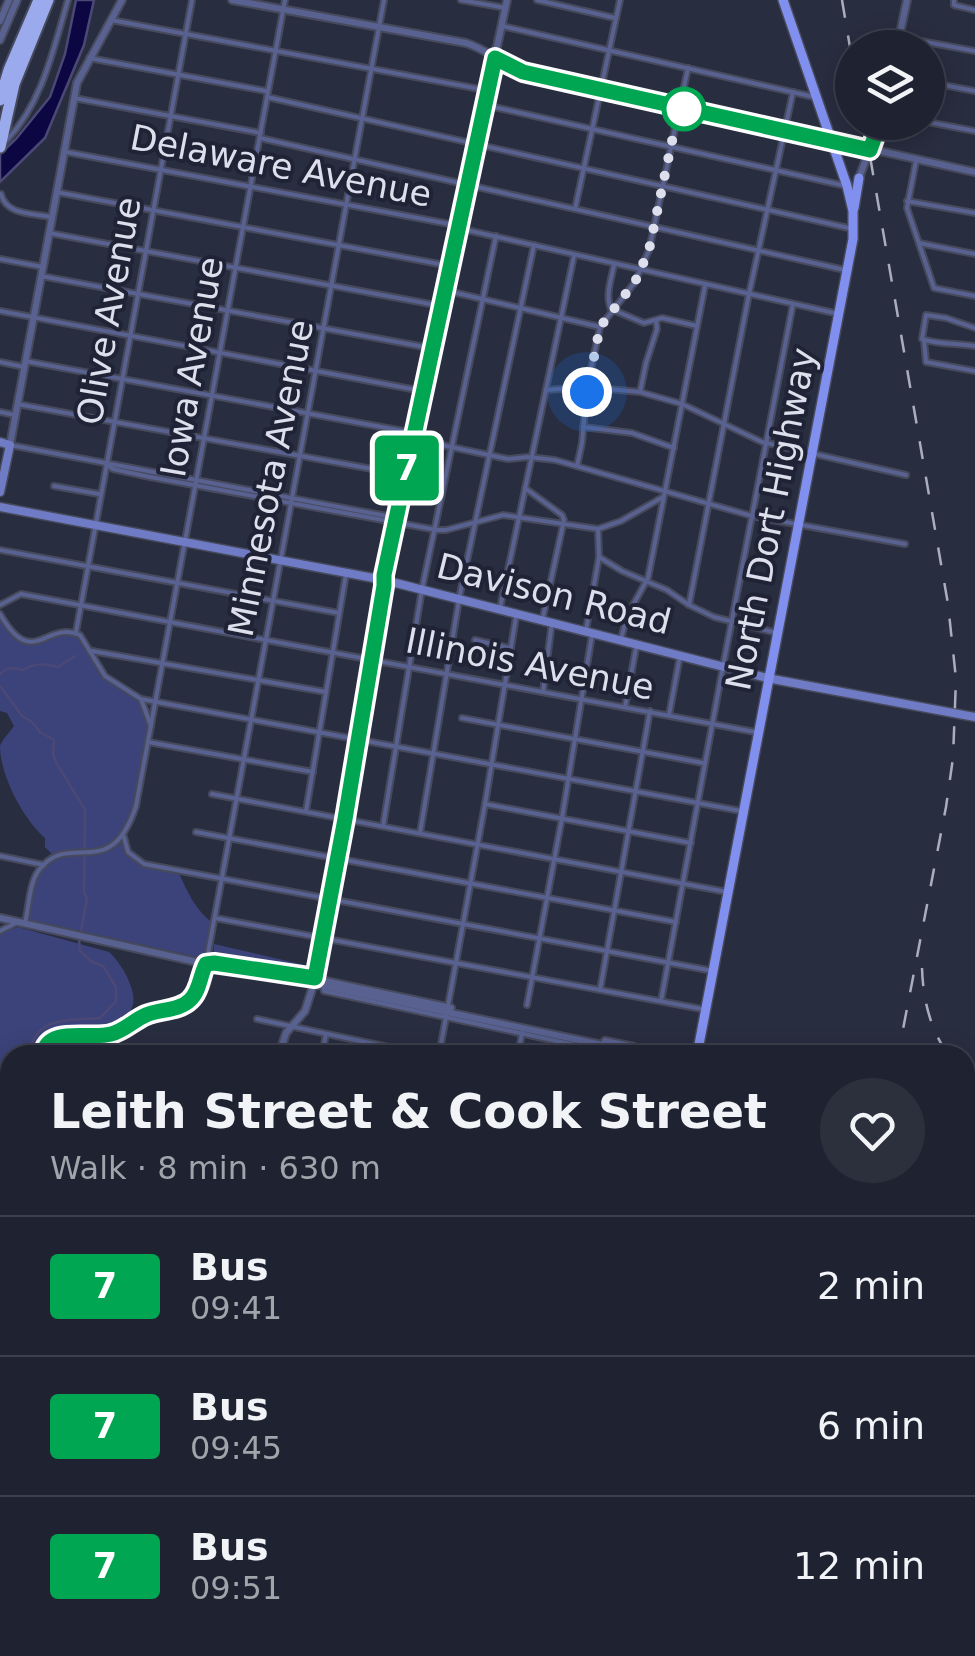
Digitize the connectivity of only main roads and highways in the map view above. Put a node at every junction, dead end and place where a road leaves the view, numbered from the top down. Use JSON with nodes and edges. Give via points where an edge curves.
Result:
{"nodes":[{"id":1,"x":39,"y":0,"type":"edge"},
{"id":2,"x":48,"y":0,"type":"edge"},
{"id":3,"x":783,"y":0,"type":"edge"},
{"id":4,"x":0,"y":100,"type":"edge"},
{"id":5,"x":0,"y":147,"type":"edge"},
{"id":6,"x":847,"y":186,"type":"junction"},
{"id":7,"x":853,"y":211,"type":"junction"},
{"id":8,"x":5,"y":444,"type":"edge"},
{"id":9,"x":0,"y":492,"type":"edge"},
{"id":10,"x":0,"y":507,"type":"edge"},
{"id":11,"x":768,"y":678,"type":"junction"},
{"id":12,"x":975,"y":717,"type":"edge"},
{"id":13,"x":698,"y":1045,"type":"edge"}],
"edges":[{"from":1,"to":4,"type":"highway"},
{"from":2,"to":5,"type":"highway","via":[[14,84]]},
{"from":3,"to":6,"type":"main road","name":"North Dort Highway"},
{"from":6,"to":7,"type":"main road","name":"North Dort Highway"},
{"from":6,"to":7,"type":"main road","via":[[859,178]]},
{"from":7,"to":11,"type":"main road","name":"North Dort Highway"},
{"from":8,"to":9,"type":"main road"},
{"from":10,"to":11,"type":"main road","name":"Davison Road","via":[[422,588]]},
{"from":11,"to":12,"type":"main road","name":"Davison Road"},
{"from":11,"to":13,"type":"main road","name":"North Dort Highway"}]}
